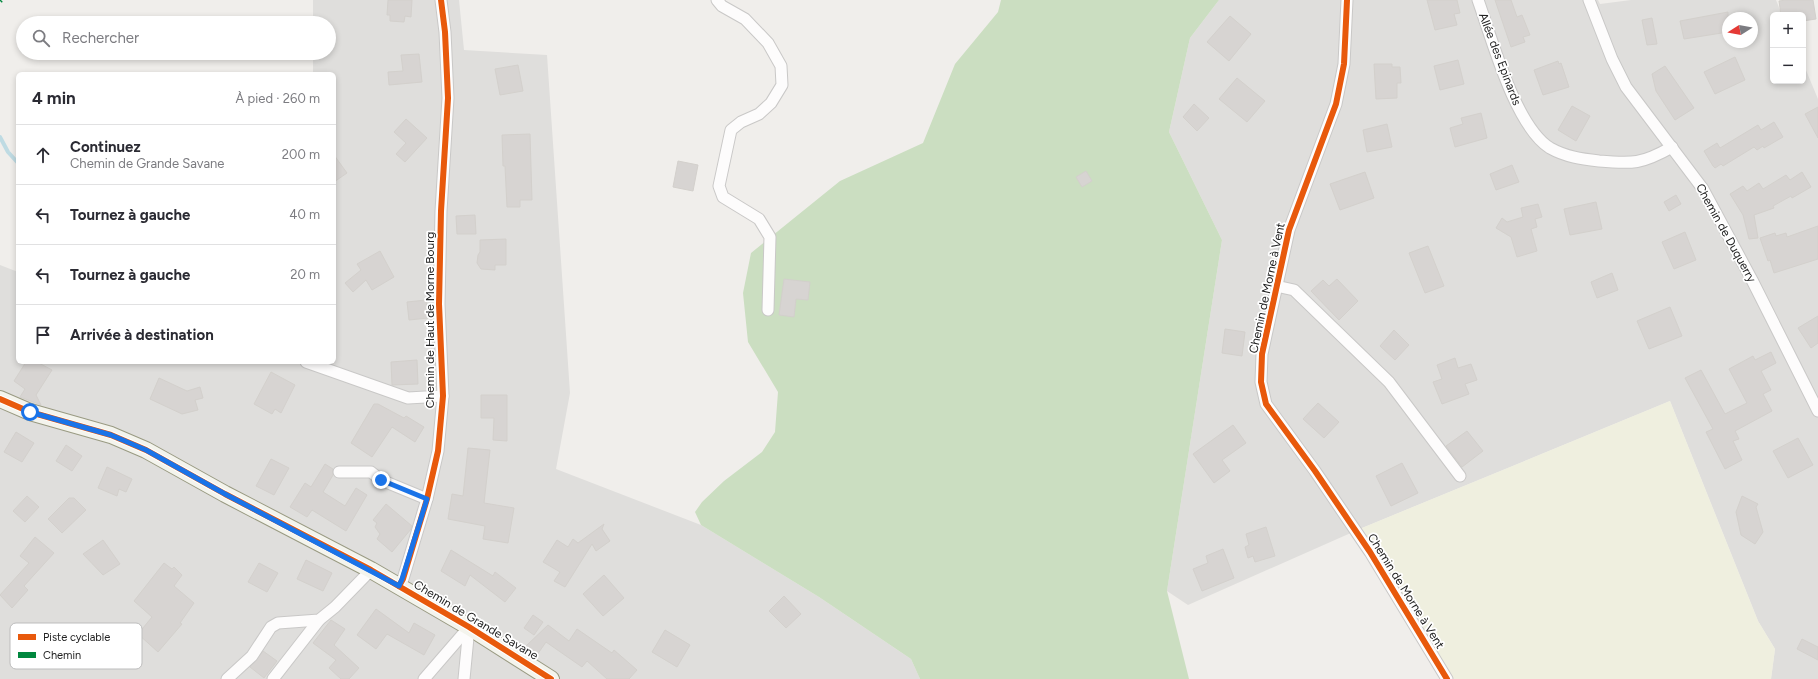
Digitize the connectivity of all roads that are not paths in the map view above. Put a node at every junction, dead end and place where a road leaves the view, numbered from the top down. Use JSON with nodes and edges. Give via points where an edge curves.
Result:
{"nodes":[{"id":1,"x":441,"y":0,"type":"edge"},
{"id":2,"x":717,"y":0,"type":"edge"},
{"id":3,"x":1346,"y":0,"type":"edge"},
{"id":4,"x":1478,"y":0,"type":"edge"},
{"id":5,"x":1588,"y":0,"type":"edge"},
{"id":6,"x":1672,"y":147,"type":"junction"},
{"id":7,"x":1276,"y":286,"type":"junction"},
{"id":8,"x":768,"y":310,"type":"dead end"},
{"id":9,"x":312,"y":364,"type":"edge"},
{"id":10,"x":443,"y":396,"type":"junction"},
{"id":11,"x":0,"y":399,"type":"edge"},
{"id":12,"x":1818,"y":411,"type":"edge"},
{"id":13,"x":339,"y":472,"type":"dead end"},
{"id":14,"x":1460,"y":476,"type":"dead end"},
{"id":15,"x":427,"y":499,"type":"junction"},
{"id":16,"x":371,"y":570,"type":"junction"},
{"id":17,"x":399,"y":586,"type":"junction"},
{"id":18,"x":319,"y":620,"type":"junction"},
{"id":19,"x":469,"y":627,"type":"junction"},
{"id":20,"x":227,"y":679,"type":"edge"},
{"id":21,"x":273,"y":679,"type":"edge"},
{"id":22,"x":424,"y":679,"type":"edge"},
{"id":23,"x":464,"y":679,"type":"edge"},
{"id":24,"x":550,"y":679,"type":"edge"},
{"id":25,"x":1447,"y":679,"type":"edge"}],
"edges":[{"from":1,"to":10,"type":"street","name":"Chemin de Haut de Morne Bourg","via":[[448,98],[441,211],[439,304]]},
{"from":2,"to":8,"type":"street","via":[[722,6],[745,19],[768,43],[781,66],[782,84],[771,103],[759,114],[731,130],[719,186],[723,197],[759,219],[770,237]]},
{"from":3,"to":7,"type":"street","name":"Chemin de Morne à Vent","via":[[1344,64],[1336,104],[1289,230]]},
{"from":4,"to":6,"type":"street","name":"Allée des Epinards","via":[[1513,97],[1530,128],[1550,148],[1575,159],[1629,164],[1653,158]]},
{"from":5,"to":6,"type":"street","name":"Chemin de Duquerry","via":[[1626,87]]},
{"from":6,"to":12,"type":"street","name":"Chemin de Duquerry","via":[[1703,189]]},
{"from":7,"to":14,"type":"street","via":[[1294,290],[1389,382]]},
{"from":7,"to":25,"type":"street","name":"Chemin de Morne à Vent","via":[[1262,354],[1261,382],[1266,404],[1370,552]]},
{"from":9,"to":10,"type":"street","via":[[408,398]]},
{"from":10,"to":15,"type":"street","name":"Chemin de Haut de Morne Bourg","via":[[438,450]]},
{"from":11,"to":16,"type":"street","name":"Chemin de Grande Savane","via":[[30,412],[111,435],[146,450]]},
{"from":13,"to":15,"type":"street","via":[[371,472],[381,480]]},
{"from":15,"to":17,"type":"street","name":"Chemin de Haut de Morne Bourg"},
{"from":16,"to":17,"type":"street","name":"Chemin de Grande Savane"},
{"from":16,"to":18,"type":"street"},
{"from":17,"to":19,"type":"street","name":"Chemin de Grande Savane"},
{"from":18,"to":20,"type":"street","via":[[278,623],[271,627],[252,656]]},
{"from":18,"to":21,"type":"street"},
{"from":19,"to":22,"type":"street"},
{"from":19,"to":23,"type":"street"},
{"from":19,"to":24,"type":"street","name":"Chemin de Grande Savane"}]}
